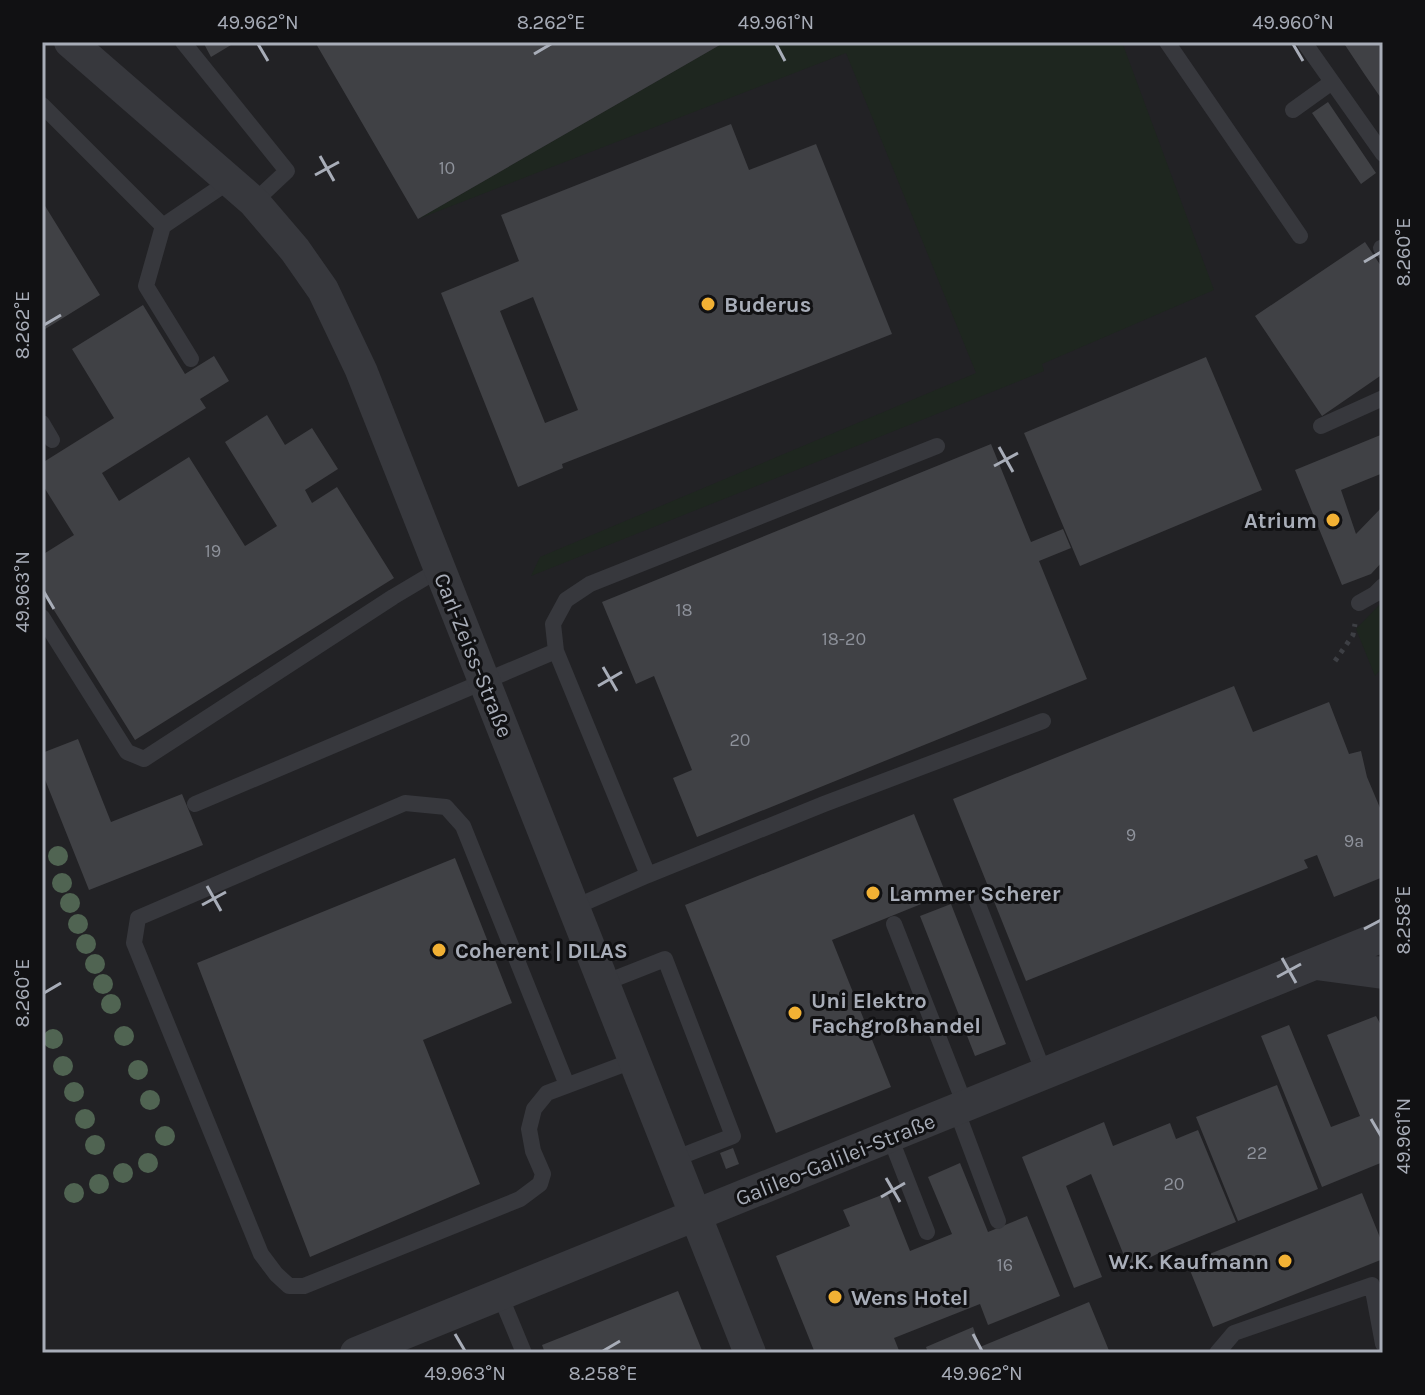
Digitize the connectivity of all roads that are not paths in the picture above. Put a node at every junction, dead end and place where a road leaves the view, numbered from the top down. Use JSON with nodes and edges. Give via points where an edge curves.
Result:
{"nodes":[{"id":1,"x":70,"y":42,"type":"edge"},
{"id":2,"x":183,"y":42,"type":"edge"},
{"id":3,"x":1167,"y":42,"type":"edge"},
{"id":4,"x":1304,"y":42,"type":"edge"},
{"id":5,"x":1332,"y":82,"type":"junction"},
{"id":6,"x":42,"y":105,"type":"edge"},
{"id":7,"x":1293,"y":110,"type":"dead end"},
{"id":8,"x":1383,"y":154,"type":"edge"},
{"id":9,"x":242,"y":191,"type":"junction"},
{"id":10,"x":163,"y":226,"type":"junction"},
{"id":11,"x":1300,"y":236,"type":"dead end"},
{"id":12,"x":191,"y":359,"type":"dead end"},
{"id":13,"x":1383,"y":398,"type":"edge"},
{"id":14,"x":42,"y":423,"type":"edge"},
{"id":15,"x":1321,"y":426,"type":"dead end"},
{"id":16,"x":52,"y":440,"type":"dead end"},
{"id":17,"x":937,"y":446,"type":"dead end"},
{"id":18,"x":440,"y":569,"type":"junction"},
{"id":19,"x":1383,"y":586,"type":"edge"},
{"id":20,"x":1359,"y":603,"type":"road end"},
{"id":21,"x":42,"y":617,"type":"edge"},
{"id":22,"x":556,"y":651,"type":"junction"},
{"id":23,"x":484,"y":680,"type":"junction"},
{"id":24,"x":1043,"y":721,"type":"dead end"},
{"id":25,"x":195,"y":804,"type":"dead end"},
{"id":26,"x":648,"y":875,"type":"junction"},
{"id":27,"x":977,"y":902,"type":"dead end"},
{"id":28,"x":575,"y":907,"type":"junction"},
{"id":29,"x":894,"y":924,"type":"dead end"},
{"id":30,"x":1383,"y":936,"type":"edge"},
{"id":31,"x":1313,"y":963,"type":"junction"},
{"id":32,"x":1383,"y":973,"type":"edge"},
{"id":33,"x":604,"y":983,"type":"junction"},
{"id":34,"x":635,"y":1060,"type":"junction"},
{"id":35,"x":1044,"y":1073,"type":"junction"},
{"id":36,"x":567,"y":1085,"type":"junction"},
{"id":37,"x":961,"y":1107,"type":"junction"},
{"id":38,"x":890,"y":1137,"type":"junction"},
{"id":39,"x":674,"y":1159,"type":"junction"},
{"id":40,"x":696,"y":1215,"type":"junction"},
{"id":41,"x":998,"y":1221,"type":"dead end"},
{"id":42,"x":927,"y":1232,"type":"dead end"},
{"id":43,"x":500,"y":1295,"type":"junction"},
{"id":44,"x":1383,"y":1344,"type":"edge"},
{"id":45,"x":356,"y":1353,"type":"edge"},
{"id":46,"x":524,"y":1353,"type":"edge"},
{"id":47,"x":750,"y":1353,"type":"edge"},
{"id":48,"x":1217,"y":1353,"type":"edge"}],
"edges":[{"from":1,"to":9,"type":"street","name":"Carl-Zeiss-Straße"},
{"from":2,"to":9,"type":"lane","via":[[287,171]]},
{"from":3,"to":11,"type":"lane"},
{"from":4,"to":5,"type":"lane"},
{"from":5,"to":7,"type":"lane"},
{"from":5,"to":8,"type":"lane"},
{"from":6,"to":10,"type":"lane"},
{"from":9,"to":10,"type":"lane"},
{"from":9,"to":18,"type":"street","name":"Carl-Zeiss-Straße","via":[[323,290]]},
{"from":10,"to":12,"type":"lane","via":[[146,286]]},
{"from":13,"to":15,"type":"lane"},
{"from":14,"to":16,"type":"lane"},
{"from":17,"to":22,"type":"lane","via":[[590,584],[566,600],[553,624]]},
{"from":18,"to":21,"type":"lane","via":[[144,759],[127,752]]},
{"from":18,"to":23,"type":"street","name":"Carl-Zeiss-Straße"},
{"from":19,"to":20,"type":"lane"},
{"from":22,"to":23,"type":"lane"},
{"from":22,"to":26,"type":"lane"},
{"from":23,"to":25,"type":"lane"},
{"from":23,"to":28,"type":"street","name":"Carl-Zeiss-Straße"},
{"from":24,"to":26,"type":"lane"},
{"from":26,"to":28,"type":"lane"},
{"from":27,"to":35,"type":"lane"},
{"from":28,"to":33,"type":"street","name":"Carl-Zeiss-Straße"},
{"from":29,"to":37,"type":"lane"},
{"from":30,"to":31,"type":"street","name":"Galileo-Galilei-Straße"},
{"from":31,"to":32,"type":"street"},
{"from":31,"to":35,"type":"street","name":"Galileo-Galilei-Straße"},
{"from":33,"to":34,"type":"street","name":"Carl-Zeiss-Straße"},
{"from":33,"to":39,"type":"lane","via":[[665,959],[733,1136]]},
{"from":34,"to":36,"type":"lane"},
{"from":34,"to":39,"type":"street","name":"Carl-Zeiss-Straße"},
{"from":35,"to":37,"type":"street","name":"Galileo-Galilei-Straße"},
{"from":36,"to":36,"type":"lane","via":[[547,1093],[534,1109],[529,1129],[543,1174],[540,1184],[520,1199],[304,1286],[289,1286],[255,1240],[134,943],[138,918],[405,803],[446,807],[463,826]]},
{"from":37,"to":38,"type":"street","name":"Galileo-Galilei-Straße"},
{"from":37,"to":41,"type":"lane"},
{"from":38,"to":40,"type":"street","name":"Galileo-Galilei-Straße"},
{"from":38,"to":42,"type":"lane"},
{"from":39,"to":40,"type":"street","name":"Carl-Zeiss-Straße"},
{"from":40,"to":43,"type":"street","name":"Galileo-Galilei-Straße"},
{"from":40,"to":47,"type":"street","name":"Carl-Zeiss-Straße"},
{"from":43,"to":45,"type":"street","name":"Galileo-Galilei-Straße"},
{"from":43,"to":46,"type":"lane"},
{"from":44,"to":48,"type":"lane","via":[[1372,1285],[1234,1333]]}]}
